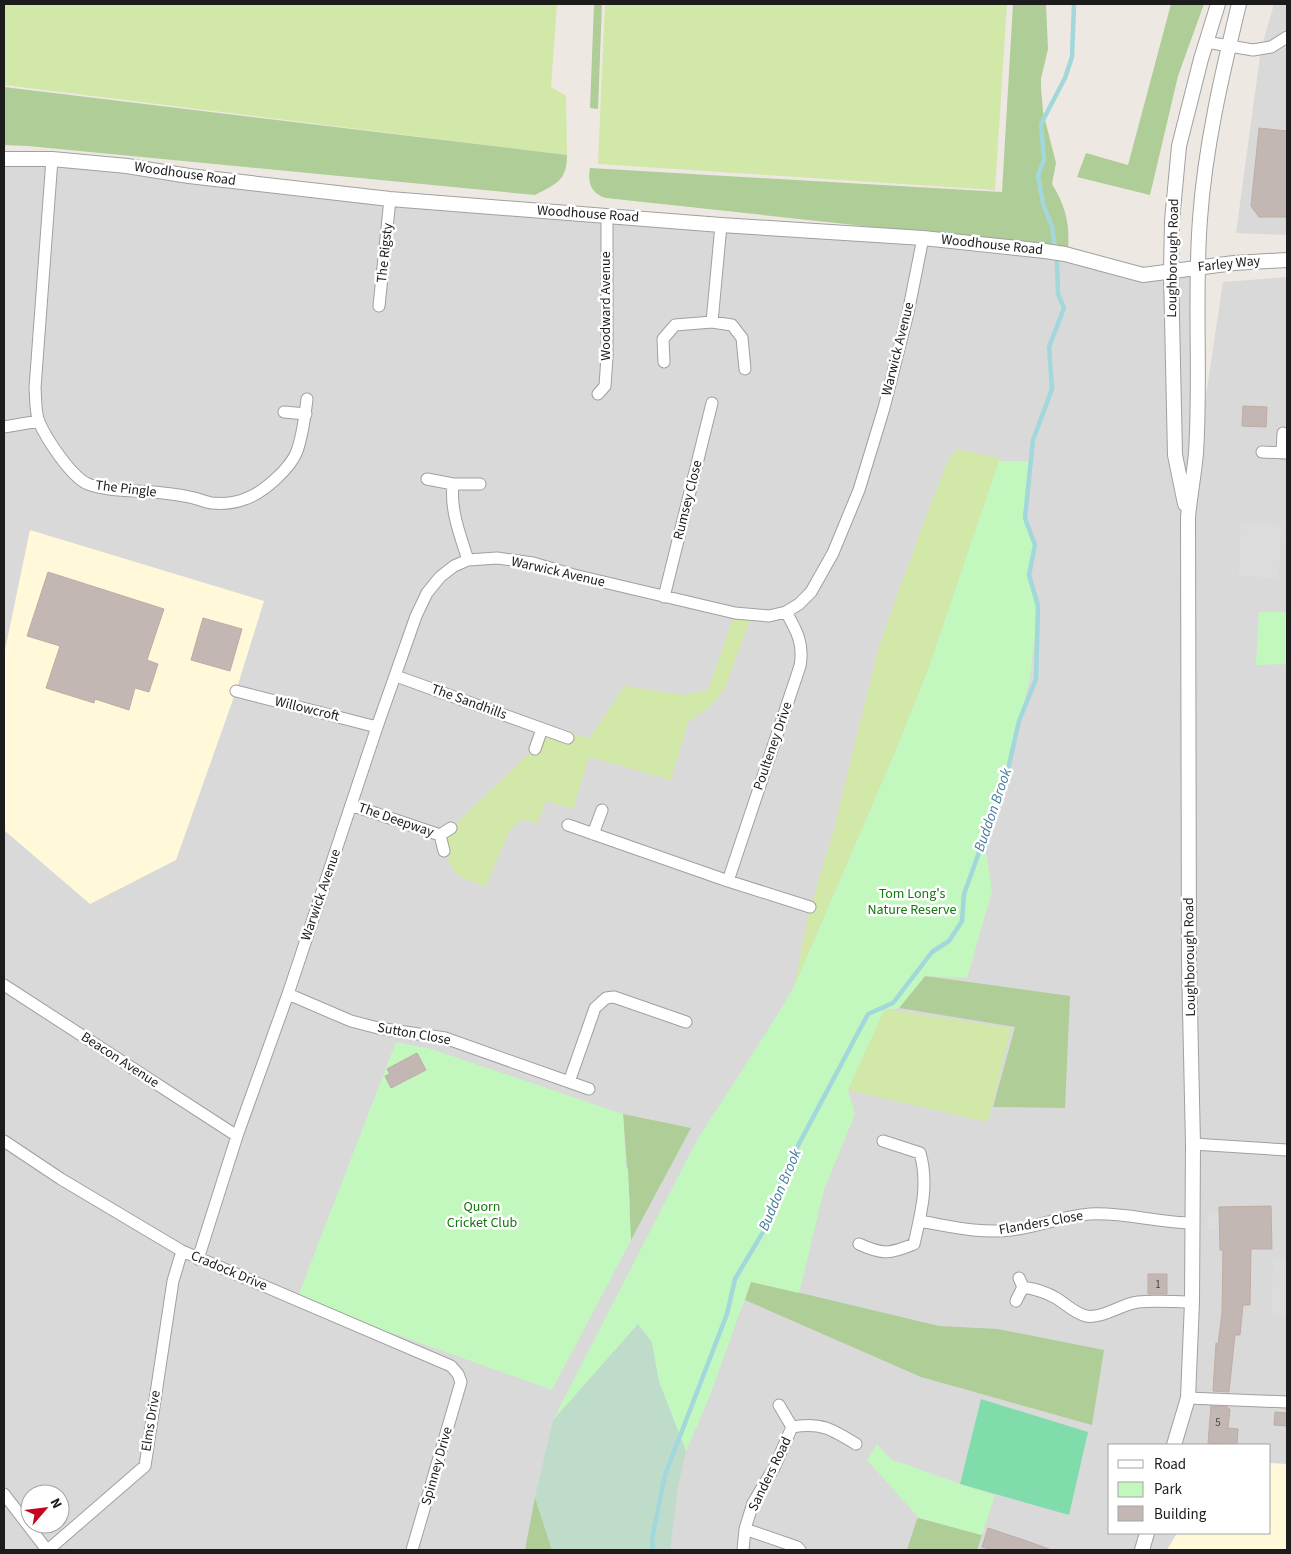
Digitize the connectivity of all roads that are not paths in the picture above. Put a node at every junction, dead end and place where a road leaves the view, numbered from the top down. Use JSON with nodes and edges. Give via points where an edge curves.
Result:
{"nodes":[{"id":1,"x":1218,"y":4,"type":"edge"},
{"id":2,"x":1239,"y":4,"type":"edge"},
{"id":3,"x":1287,"y":37,"type":"edge"},
{"id":4,"x":1206,"y":42,"type":"junction"},
{"id":5,"x":1229,"y":46,"type":"junction"},
{"id":6,"x":4,"y":159,"type":"edge"},
{"id":7,"x":52,"y":159,"type":"junction"},
{"id":8,"x":390,"y":199,"type":"junction"},
{"id":9,"x":607,"y":216,"type":"junction"},
{"id":10,"x":721,"y":225,"type":"junction"},
{"id":11,"x":923,"y":238,"type":"junction"},
{"id":12,"x":1287,"y":260,"type":"edge"},
{"id":13,"x":1197,"y":267,"type":"junction"},
{"id":14,"x":1170,"y":272,"type":"junction"},
{"id":15,"x":379,"y":306,"type":"dead end"},
{"id":16,"x":712,"y":322,"type":"junction"},
{"id":17,"x":664,"y":362,"type":"dead end"},
{"id":18,"x":745,"y":369,"type":"dead end"},
{"id":19,"x":598,"y":394,"type":"dead end"},
{"id":20,"x":307,"y":399,"type":"dead end"},
{"id":21,"x":712,"y":403,"type":"dead end"},
{"id":22,"x":284,"y":412,"type":"dead end"},
{"id":23,"x":306,"y":414,"type":"junction"},
{"id":24,"x":39,"y":421,"type":"junction"},
{"id":25,"x":4,"y":427,"type":"edge"},
{"id":26,"x":1283,"y":433,"type":"dead end"},
{"id":27,"x":1262,"y":452,"type":"dead end"},
{"id":28,"x":1285,"y":453,"type":"edge"},
{"id":29,"x":427,"y":479,"type":"dead end"},
{"id":30,"x":454,"y":484,"type":"junction"},
{"id":31,"x":480,"y":484,"type":"dead end"},
{"id":32,"x":1188,"y":517,"type":"junction"},
{"id":33,"x":468,"y":560,"type":"junction"},
{"id":34,"x":664,"y":597,"type":"junction"},
{"id":35,"x":786,"y":612,"type":"junction"},
{"id":36,"x":396,"y":676,"type":"junction"},
{"id":37,"x":236,"y":692,"type":"dead end"},
{"id":38,"x":377,"y":727,"type":"junction"},
{"id":39,"x":542,"y":729,"type":"junction"},
{"id":40,"x":568,"y":738,"type":"dead end"},
{"id":41,"x":534,"y":749,"type":"dead end"},
{"id":42,"x":352,"y":805,"type":"junction"},
{"id":43,"x":602,"y":810,"type":"dead end"},
{"id":44,"x":568,"y":825,"type":"dead end"},
{"id":45,"x":452,"y":828,"type":"dead end"},
{"id":46,"x":593,"y":834,"type":"junction"},
{"id":47,"x":440,"y":835,"type":"junction"},
{"id":48,"x":444,"y":850,"type":"dead end"},
{"id":49,"x":728,"y":882,"type":"junction"},
{"id":50,"x":810,"y":907,"type":"dead end"},
{"id":51,"x":4,"y":985,"type":"edge"},
{"id":52,"x":288,"y":994,"type":"junction"},
{"id":53,"x":686,"y":1022,"type":"dead end"},
{"id":54,"x":569,"y":1082,"type":"junction"},
{"id":55,"x":589,"y":1090,"type":"dead end"},
{"id":56,"x":237,"y":1136,"type":"junction"},
{"id":57,"x":4,"y":1141,"type":"edge"},
{"id":58,"x":883,"y":1141,"type":"dead end"},
{"id":59,"x":1193,"y":1144,"type":"junction"},
{"id":60,"x":1287,"y":1150,"type":"edge"},
{"id":61,"x":919,"y":1221,"type":"junction"},
{"id":62,"x":1193,"y":1223,"type":"junction"},
{"id":63,"x":859,"y":1244,"type":"dead end"},
{"id":64,"x":182,"y":1250,"type":"junction"},
{"id":65,"x":198,"y":1259,"type":"junction"},
{"id":66,"x":1016,"y":1300,"type":"dead end"},
{"id":67,"x":1192,"y":1302,"type":"junction"},
{"id":68,"x":461,"y":1382,"type":"joint"},
{"id":69,"x":1188,"y":1398,"type":"junction"},
{"id":70,"x":1287,"y":1402,"type":"edge"},
{"id":71,"x":778,"y":1405,"type":"dead end"},
{"id":72,"x":792,"y":1427,"type":"junction"},
{"id":73,"x":856,"y":1444,"type":"dead end"},
{"id":74,"x":1174,"y":1444,"type":"edge"},
{"id":75,"x":4,"y":1494,"type":"edge"},
{"id":76,"x":745,"y":1529,"type":"junction"},
{"id":77,"x":1148,"y":1534,"type":"edge"},
{"id":78,"x":48,"y":1550,"type":"edge"},
{"id":79,"x":412,"y":1550,"type":"edge"},
{"id":80,"x":743,"y":1550,"type":"edge"},
{"id":81,"x":800,"y":1550,"type":"edge"},
{"id":82,"x":1142,"y":1550,"type":"edge"}],
"edges":[{"from":1,"to":4,"type":"street","name":"Loughborough Road"},
{"from":2,"to":5,"type":"street","name":"Loughborough Road"},
{"from":3,"to":5,"type":"street","via":[[1271,46],[1253,50]]},
{"from":4,"to":5,"type":"street"},
{"from":4,"to":14,"type":"street","name":"Loughborough Road","via":[[1179,146]]},
{"from":5,"to":13,"type":"street","name":"Loughborough Road","via":[[1202,193]]},
{"from":6,"to":7,"type":"street","name":"Woodhouse Road"},
{"from":7,"to":8,"type":"street","name":"Woodhouse Road"},
{"from":7,"to":24,"type":"street","name":"The Pingle","via":[[35,388]]},
{"from":8,"to":9,"type":"street","name":"Woodhouse Road"},
{"from":8,"to":15,"type":"street","name":"The Rigsty"},
{"from":9,"to":10,"type":"street","name":"Woodhouse Road"},
{"from":9,"to":19,"type":"street","name":"Woodward Avenue","via":[[607,357],[605,386]]},
{"from":10,"to":11,"type":"street","name":"Woodhouse Road"},
{"from":10,"to":16,"type":"street"},
{"from":11,"to":14,"type":"street","name":"Woodhouse Road","via":[[1045,250],[1144,275]]},
{"from":11,"to":35,"type":"street","name":"Warwick Avenue","via":[[884,408],[859,490],[833,553],[811,592]]},
{"from":12,"to":13,"type":"street","name":"Farley Way"},
{"from":13,"to":14,"type":"street","name":"Farley Way"},
{"from":13,"to":32,"type":"street","name":"Loughborough Road","via":[[1196,453]]},
{"from":14,"to":32,"type":"street","name":"Loughborough Road","via":[[1175,455]]},
{"from":16,"to":17,"type":"street","via":[[675,325],[663,339]]},
{"from":16,"to":18,"type":"street","via":[[732,325],[742,338]]},
{"from":20,"to":23,"type":"street","name":"The Pingle"},
{"from":21,"to":34,"type":"street","name":"Rumsey Close"},
{"from":22,"to":23,"type":"street"},
{"from":23,"to":24,"type":"street","name":"The Pingle","via":[[290,464],[246,499],[211,503],[190,497],[88,484],[65,464]]},
{"from":24,"to":25,"type":"street"},
{"from":26,"to":28,"type":"street"},
{"from":27,"to":28,"type":"street"},
{"from":29,"to":30,"type":"street"},
{"from":30,"to":31,"type":"street"},
{"from":30,"to":33,"type":"street","via":[[454,512]]},
{"from":32,"to":59,"type":"street","name":"Loughborough Road","via":[[1189,963]]},
{"from":33,"to":34,"type":"street","name":"Warwick Avenue","via":[[497,558],[533,563]]},
{"from":33,"to":36,"type":"street","name":"Warwick Avenue","via":[[440,577],[427,593]]},
{"from":34,"to":35,"type":"street","name":"Warwick Avenue","via":[[735,613],[769,616]]},
{"from":35,"to":49,"type":"street","name":"Poulteney Drive","via":[[800,641],[800,666]]},
{"from":36,"to":38,"type":"street","name":"Warwick Avenue"},
{"from":36,"to":39,"type":"street","name":"The Sandhills"},
{"from":37,"to":38,"type":"street","name":"Willowcroft"},
{"from":38,"to":42,"type":"street","name":"Warwick Avenue"},
{"from":39,"to":40,"type":"street","name":"The Sandhills"},
{"from":39,"to":41,"type":"street"},
{"from":42,"to":47,"type":"street","name":"The Deepway"},
{"from":42,"to":52,"type":"street","name":"Warwick Avenue"},
{"from":43,"to":46,"type":"street"},
{"from":44,"to":46,"type":"street"},
{"from":45,"to":47,"type":"street","name":"The Deepway"},
{"from":46,"to":49,"type":"street"},
{"from":47,"to":48,"type":"street","name":"The Deepway"},
{"from":49,"to":50,"type":"street"},
{"from":51,"to":56,"type":"street","name":"Beacon Avenue"},
{"from":52,"to":54,"type":"street","name":"Sutton Close","via":[[351,1021],[445,1038]]},
{"from":52,"to":56,"type":"street","name":"Warwick Avenue"},
{"from":53,"to":54,"type":"street","via":[[614,997],[606,998],[595,1008]]},
{"from":54,"to":55,"type":"street","name":"Sutton Close"},
{"from":56,"to":65,"type":"street","name":"Warwick Avenue"},
{"from":57,"to":64,"type":"street","name":"Cradock Drive","via":[[61,1179]]},
{"from":58,"to":61,"type":"street","via":[[920,1153],[924,1167],[924,1197]]},
{"from":59,"to":60,"type":"street"},
{"from":59,"to":62,"type":"street","name":"Loughborough Road"},
{"from":61,"to":62,"type":"street","name":"Flanders Close","via":[[996,1232],[1089,1214]]},
{"from":61,"to":63,"type":"street","via":[[914,1244],[899,1250],[877,1253]]},
{"from":62,"to":67,"type":"street","name":"Loughborough Road"},
{"from":64,"to":65,"type":"street","name":"Cradock Drive"},
{"from":64,"to":78,"type":"street","name":"Elms Drive","via":[[173,1280],[144,1466]]},
{"from":65,"to":68,"type":"street","name":"Cradock Drive","via":[[451,1366]]},
{"from":66,"to":67,"type":"street","via":[[1021,1282],[1042,1290],[1087,1316],[1104,1314],[1138,1302]]},
{"from":67,"to":69,"type":"street","name":"Loughborough Road"},
{"from":68,"to":79,"type":"street","name":"Spinney Drive"},
{"from":69,"to":70,"type":"street"},
{"from":69,"to":74,"type":"street","name":"Loughborough Road"},
{"from":71,"to":72,"type":"street","name":"Sanders Road"},
{"from":72,"to":73,"type":"street","name":"Sanders Road","via":[[810,1424],[834,1430]]},
{"from":72,"to":76,"type":"street","name":"Sanders Road","via":[[774,1468],[753,1503]]},
{"from":75,"to":78,"type":"street"},
{"from":76,"to":80,"type":"street","name":"Sanders Road"},
{"from":76,"to":81,"type":"street"},
{"from":77,"to":82,"type":"street"}]}
